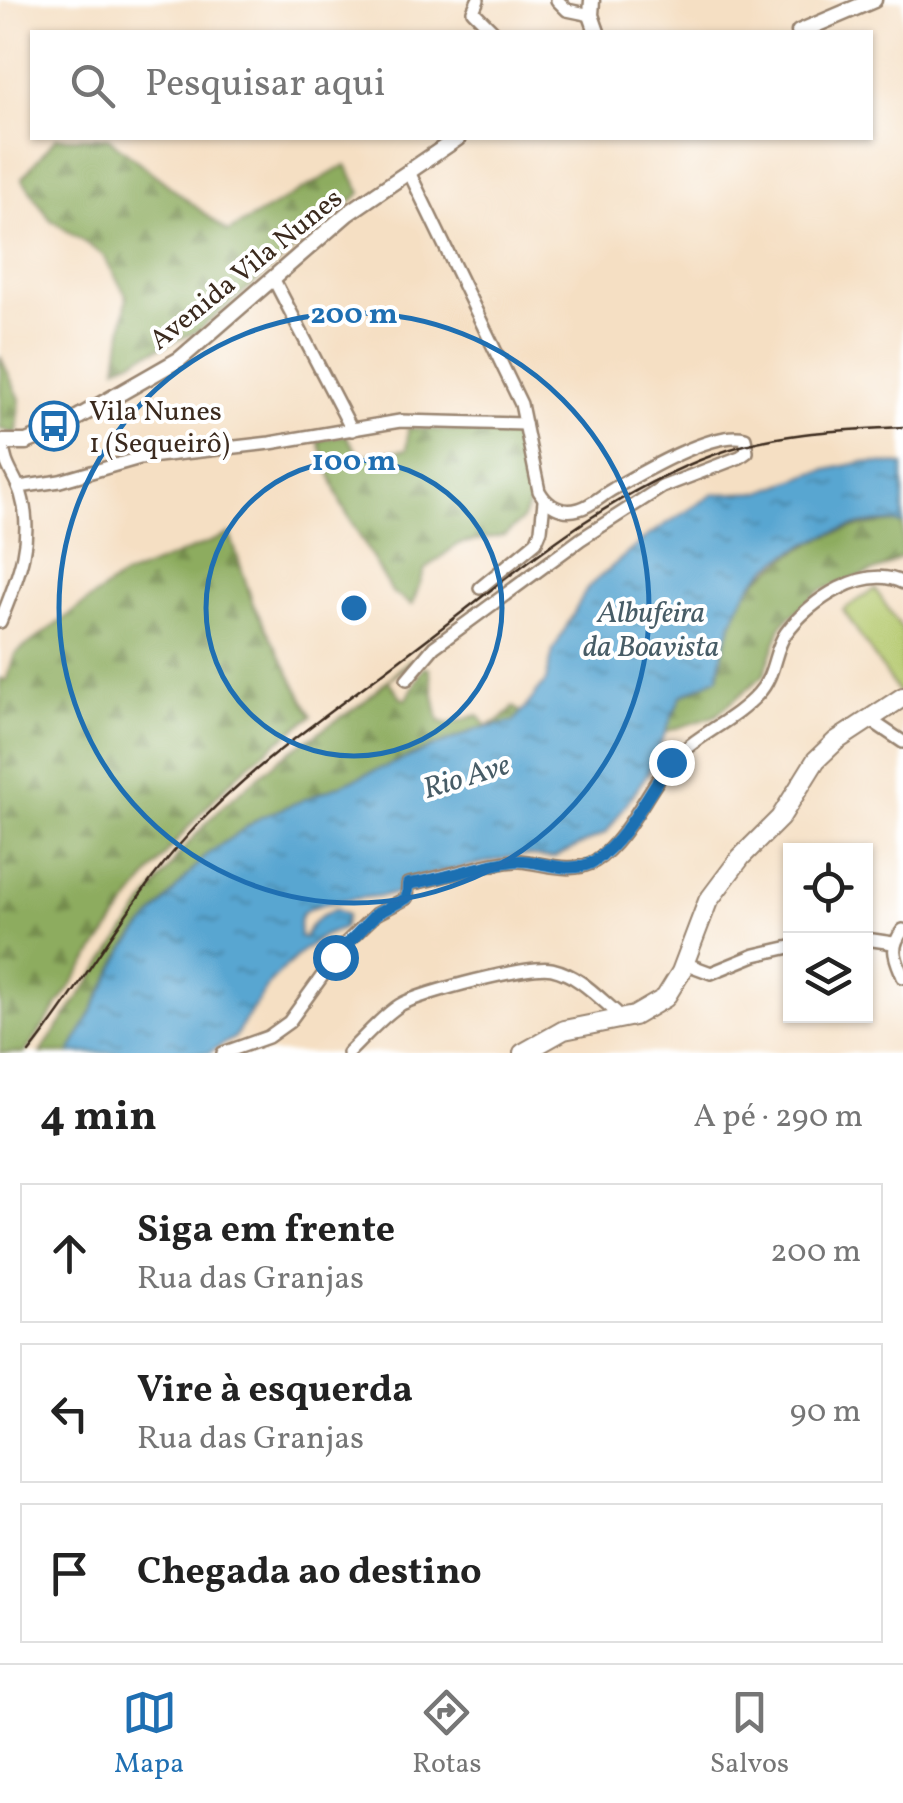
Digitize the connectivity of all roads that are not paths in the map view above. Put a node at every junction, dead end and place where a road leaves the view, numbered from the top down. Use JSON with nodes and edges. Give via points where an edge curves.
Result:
{"nodes":[{"id":1,"x":478,"y":0,"type":"edge"},
{"id":2,"x":557,"y":0,"type":"edge"},
{"id":3,"x":874,"y":0,"type":"edge"},
{"id":4,"x":591,"y":7,"type":"edge"},
{"id":5,"x":492,"y":30,"type":"edge"},
{"id":6,"x":804,"y":30,"type":"edge"},
{"id":7,"x":455,"y":140,"type":"edge"},
{"id":8,"x":409,"y":172,"type":"junction"},
{"id":9,"x":273,"y":278,"type":"junction"},
{"id":10,"x":525,"y":424,"type":"junction"},
{"id":11,"x":352,"y":430,"type":"junction"},
{"id":12,"x":1,"y":444,"type":"edge"},
{"id":13,"x":19,"y":487,"type":"junction"},
{"id":14,"x":544,"y":500,"type":"junction"},
{"id":15,"x":903,"y":583,"type":"edge"},
{"id":16,"x":480,"y":588,"type":"dead end"},
{"id":17,"x":0,"y":622,"type":"edge"},
{"id":18,"x":407,"y":679,"type":"dead end"},
{"id":19,"x":903,"y":697,"type":"edge"},
{"id":20,"x":869,"y":719,"type":"junction"},
{"id":21,"x":903,"y":742,"type":"edge"},
{"id":22,"x":903,"y":930,"type":"edge"},
{"id":23,"x":873,"y":940,"type":"edge"},
{"id":24,"x":893,"y":943,"type":"junction"},
{"id":25,"x":783,"y":949,"type":"edge"},
{"id":26,"x":684,"y":962,"type":"junction"},
{"id":27,"x":903,"y":977,"type":"edge"},
{"id":28,"x":620,"y":1019,"type":"junction"},
{"id":29,"x":223,"y":1053,"type":"edge"},
{"id":30,"x":348,"y":1053,"type":"edge"},
{"id":31,"x":524,"y":1053,"type":"edge"}],
"edges":[{"from":1,"to":5,"type":"street","via":[[473,11]]},
{"from":2,"to":4,"type":"street","via":[[567,10]]},
{"from":3,"to":6,"type":"street"},
{"from":7,"to":8,"type":"street","name":"Avenida Vila Nunes"},
{"from":8,"to":9,"type":"street","name":"Avenida Vila Nunes"},
{"from":8,"to":10,"type":"street"},
{"from":9,"to":11,"type":"street"},
{"from":9,"to":12,"type":"street","name":"Avenida Vila Nunes","via":[[180,358],[56,430]]},
{"from":10,"to":11,"type":"street","via":[[400,421]]},
{"from":10,"to":14,"type":"street"},
{"from":11,"to":13,"type":"street","via":[[140,458]]},
{"from":12,"to":13,"type":"street"},
{"from":13,"to":17,"type":"street","via":[[27,531],[22,567]]},
{"from":14,"to":16,"type":"street","via":[[536,542]]},
{"from":14,"to":18,"type":"street","via":[[579,509],[700,446],[727,436],[748,444],[740,457],[662,488],[582,538],[434,647]]},
{"from":15,"to":29,"type":"street","via":[[887,574],[846,586],[806,612],[784,636],[769,681],[679,753],[594,861],[558,868],[518,860],[408,884],[407,898],[376,914],[346,942],[289,1022]]},
{"from":19,"to":20,"type":"main road"},
{"from":20,"to":21,"type":"street"},
{"from":20,"to":26,"type":"main road","via":[[816,760],[780,818],[730,870],[703,908]]},
{"from":22,"to":24,"type":"street"},
{"from":23,"to":24,"type":"street"},
{"from":24,"to":27,"type":"street"},
{"from":25,"to":26,"type":"street","via":[[711,973]]},
{"from":26,"to":28,"type":"main road","via":[[665,998]]},
{"from":28,"to":30,"type":"street","via":[[577,979],[553,969],[512,970],[401,1004]]},
{"from":28,"to":31,"type":"main road","via":[[564,1030]]}]}
